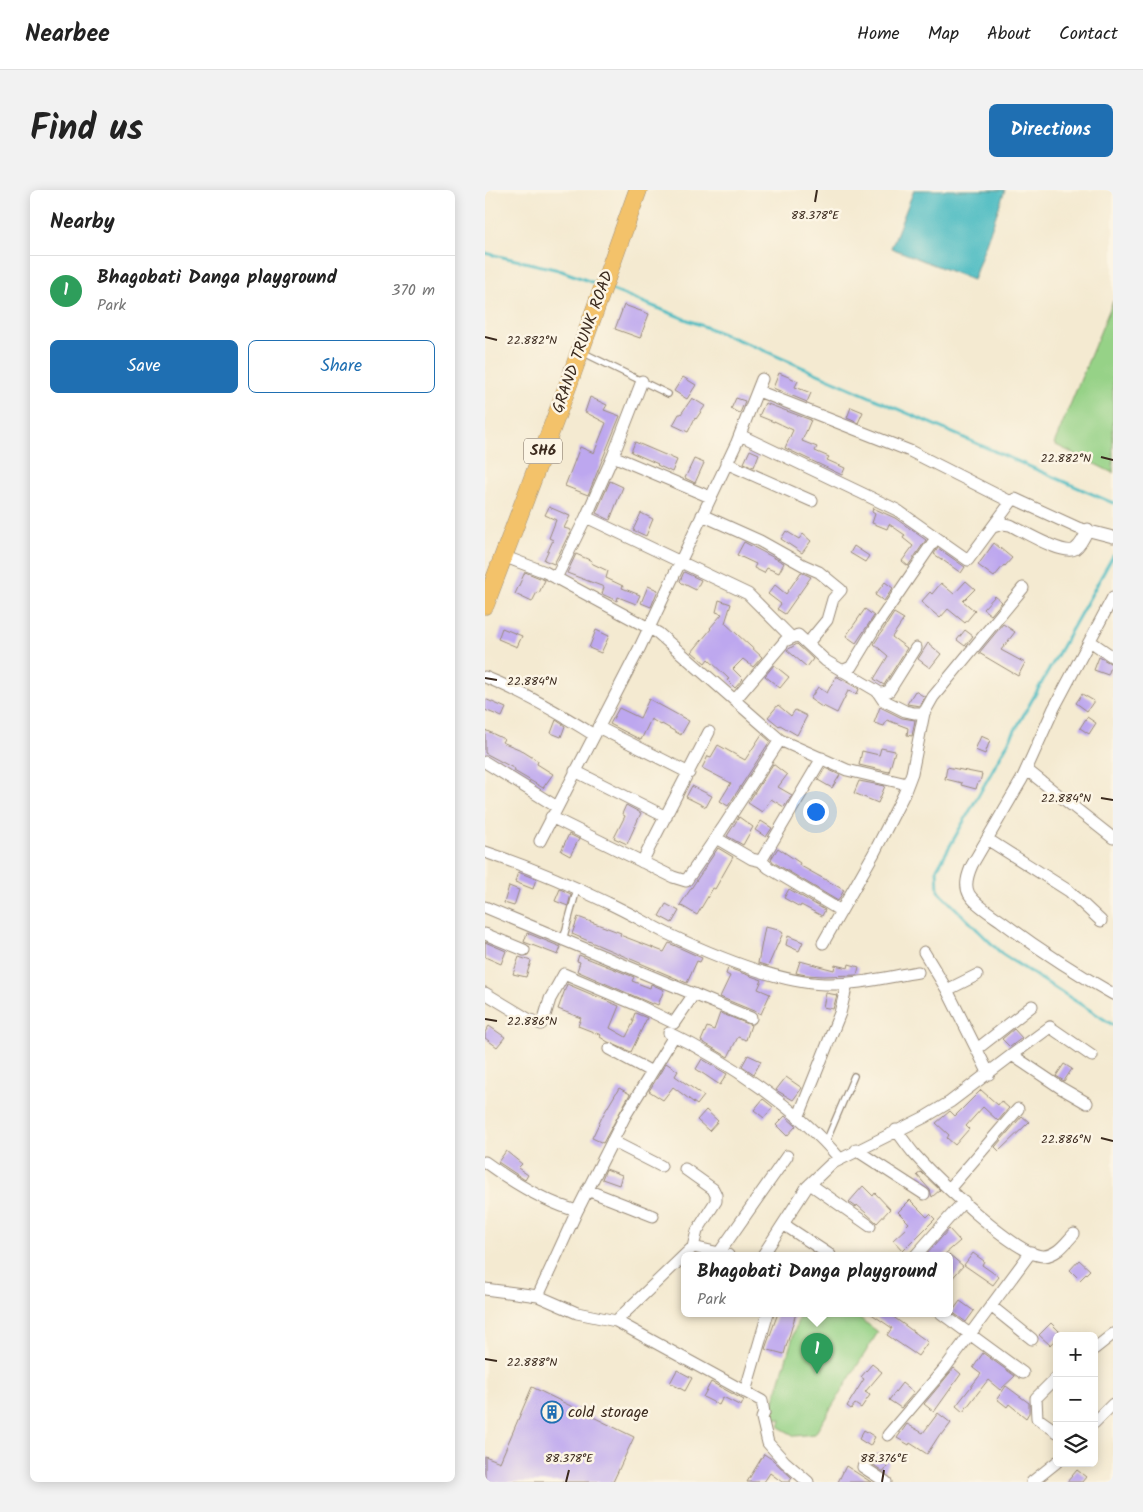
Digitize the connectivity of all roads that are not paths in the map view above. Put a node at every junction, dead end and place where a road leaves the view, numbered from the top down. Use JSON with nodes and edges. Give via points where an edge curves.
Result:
{"nodes":[{"id":1,"x":638,"y":190,"type":"edge"},
{"id":2,"x":580,"y":351,"type":"junction"},
{"id":3,"x":763,"y":379,"type":"dead end"},
{"id":4,"x":642,"y":381,"type":"junction"},
{"id":5,"x":758,"y":391,"type":"junction"},
{"id":6,"x":668,"y":394,"type":"dead end"},
{"id":7,"x":740,"y":435,"type":"junction"},
{"id":8,"x":613,"y":456,"type":"junction"},
{"id":9,"x":725,"y":463,"type":"junction"},
{"id":10,"x":710,"y":496,"type":"junction"},
{"id":11,"x":812,"y":501,"type":"dead end"},
{"id":12,"x":1011,"y":502,"type":"junction"},
{"id":13,"x":702,"y":514,"type":"junction"},
{"id":14,"x":586,"y":517,"type":"junction"},
{"id":15,"x":993,"y":527,"type":"junction"},
{"id":16,"x":1088,"y":530,"type":"junction"},
{"id":17,"x":1111,"y":536,"type":"edge"},
{"id":18,"x":937,"y":538,"type":"junction"},
{"id":19,"x":503,"y":556,"type":"junction"},
{"id":20,"x":680,"y":561,"type":"junction"},
{"id":21,"x":556,"y":578,"type":"junction"},
{"id":22,"x":1023,"y":588,"type":"dead end"},
{"id":23,"x":1113,"y":597,"type":"edge"},
{"id":24,"x":485,"y":605,"type":"edge"},
{"id":25,"x":649,"y":628,"type":"junction"},
{"id":26,"x":791,"y":637,"type":"junction"},
{"id":27,"x":1089,"y":641,"type":"junction"},
{"id":28,"x":808,"y":643,"type":"junction"},
{"id":29,"x":916,"y":648,"type":"dead end"},
{"id":30,"x":1113,"y":657,"type":"edge"},
{"id":31,"x":842,"y":671,"type":"junction"},
{"id":32,"x":485,"y":677,"type":"edge"},
{"id":33,"x":879,"y":694,"type":"junction"},
{"id":34,"x":735,"y":700,"type":"junction"},
{"id":35,"x":923,"y":713,"type":"junction"},
{"id":36,"x":596,"y":731,"type":"junction"},
{"id":37,"x":709,"y":732,"type":"dead end"},
{"id":38,"x":779,"y":740,"type":"junction"},
{"id":39,"x":822,"y":758,"type":"junction"},
{"id":40,"x":485,"y":762,"type":"edge"},
{"id":41,"x":1027,"y":770,"type":"junction"},
{"id":42,"x":575,"y":771,"type":"junction"},
{"id":43,"x":689,"y":773,"type":"junction"},
{"id":44,"x":907,"y":784,"type":"junction"},
{"id":45,"x":554,"y":812,"type":"junction"},
{"id":46,"x":666,"y":817,"type":"junction"},
{"id":47,"x":716,"y":838,"type":"junction"},
{"id":48,"x":1113,"y":838,"type":"edge"},
{"id":49,"x":987,"y":839,"type":"junction"},
{"id":50,"x":540,"y":841,"type":"dead end"},
{"id":51,"x":485,"y":852,"type":"edge"},
{"id":52,"x":761,"y":861,"type":"junction"},
{"id":53,"x":642,"y":862,"type":"junction"},
{"id":54,"x":577,"y":889,"type":"junction"},
{"id":55,"x":485,"y":907,"type":"edge"},
{"id":56,"x":841,"y":911,"type":"junction"},
{"id":57,"x":1101,"y":921,"type":"dead end"},
{"id":58,"x":485,"y":934,"type":"edge"},
{"id":59,"x":563,"y":940,"type":"junction"},
{"id":60,"x":823,"y":943,"type":"dead end"},
{"id":61,"x":523,"y":950,"type":"dead end"},
{"id":62,"x":924,"y":952,"type":"dead end"},
{"id":63,"x":918,"y":972,"type":"dead end"},
{"id":64,"x":977,"y":975,"type":"dead end"},
{"id":65,"x":847,"y":984,"type":"junction"},
{"id":66,"x":947,"y":990,"type":"junction"},
{"id":67,"x":485,"y":993,"type":"edge"},
{"id":68,"x":693,"y":994,"type":"junction"},
{"id":69,"x":1113,"y":994,"type":"edge"},
{"id":70,"x":1032,"y":1006,"type":"dead end"},
{"id":71,"x":751,"y":1018,"type":"dead end"},
{"id":72,"x":674,"y":1023,"type":"junction"},
{"id":73,"x":674,"y":1036,"type":"junction"},
{"id":74,"x":609,"y":1049,"type":"dead end"},
{"id":75,"x":977,"y":1049,"type":"junction"},
{"id":76,"x":1013,"y":1055,"type":"junction"},
{"id":77,"x":1092,"y":1056,"type":"dead end"},
{"id":78,"x":652,"y":1072,"type":"junction"},
{"id":79,"x":989,"y":1074,"type":"junction"},
{"id":80,"x":854,"y":1076,"type":"dead end"},
{"id":81,"x":1087,"y":1103,"type":"dead end"},
{"id":82,"x":1018,"y":1109,"type":"dead end"},
{"id":83,"x":798,"y":1118,"type":"junction"},
{"id":84,"x":896,"y":1130,"type":"junction"},
{"id":85,"x":612,"y":1141,"type":"junction"},
{"id":86,"x":825,"y":1144,"type":"junction"},
{"id":87,"x":856,"y":1150,"type":"junction"},
{"id":88,"x":787,"y":1156,"type":"dead end"},
{"id":89,"x":840,"y":1159,"type":"junction"},
{"id":90,"x":485,"y":1162,"type":"edge"},
{"id":91,"x":661,"y":1166,"type":"dead end"},
{"id":92,"x":685,"y":1169,"type":"dead end"},
{"id":93,"x":810,"y":1184,"type":"junction"},
{"id":94,"x":950,"y":1188,"type":"junction"},
{"id":95,"x":587,"y":1190,"type":"junction"},
{"id":96,"x":924,"y":1194,"type":"dead end"},
{"id":97,"x":964,"y":1201,"type":"junction"},
{"id":98,"x":577,"y":1211,"type":"junction"},
{"id":99,"x":653,"y":1216,"type":"dead end"},
{"id":100,"x":783,"y":1224,"type":"junction"},
{"id":101,"x":870,"y":1226,"type":"dead end"},
{"id":102,"x":1074,"y":1234,"type":"dead end"},
{"id":103,"x":693,"y":1246,"type":"junction"},
{"id":104,"x":687,"y":1252,"type":"edge"},
{"id":105,"x":716,"y":1252,"type":"edge"},
{"id":106,"x":725,"y":1252,"type":"edge"},
{"id":107,"x":765,"y":1252,"type":"edge"},
{"id":108,"x":825,"y":1252,"type":"edge"},
{"id":109,"x":919,"y":1252,"type":"edge"},
{"id":110,"x":1031,"y":1252,"type":"junction"},
{"id":111,"x":681,"y":1258,"type":"edge"},
{"id":112,"x":485,"y":1289,"type":"edge"},
{"id":113,"x":538,"y":1296,"type":"junction"},
{"id":114,"x":991,"y":1306,"type":"junction"},
{"id":115,"x":767,"y":1317,"type":"edge"},
{"id":116,"x":947,"y":1317,"type":"edge"},
{"id":117,"x":616,"y":1321,"type":"junction"},
{"id":118,"x":970,"y":1334,"type":"junction"},
{"id":119,"x":1113,"y":1334,"type":"edge"},
{"id":120,"x":1032,"y":1339,"type":"dead end"},
{"id":121,"x":1098,"y":1346,"type":"edge"},
{"id":122,"x":1023,"y":1373,"type":"dead end"},
{"id":123,"x":1053,"y":1381,"type":"edge"},
{"id":124,"x":745,"y":1392,"type":"junction"},
{"id":125,"x":1113,"y":1404,"type":"edge"},
{"id":126,"x":1095,"y":1422,"type":"edge"},
{"id":127,"x":1053,"y":1429,"type":"edge"},
{"id":128,"x":889,"y":1435,"type":"dead end"},
{"id":129,"x":1053,"y":1465,"type":"edge"},
{"id":130,"x":863,"y":1467,"type":"dead end"},
{"id":131,"x":808,"y":1482,"type":"edge"},
{"id":132,"x":886,"y":1482,"type":"edge"},
{"id":133,"x":1032,"y":1482,"type":"edge"}],
"edges":[{"from":1,"to":2,"type":"main road","name":"GRAND TRUNK ROAD","number":"SH6"},
{"from":2,"to":4,"type":"lane"},
{"from":2,"to":19,"type":"main road","name":"GRAND TRUNK ROAD","number":"SH6"},
{"from":3,"to":5,"type":"street"},
{"from":4,"to":6,"type":"lane"},
{"from":4,"to":8,"type":"street"},
{"from":5,"to":7,"type":"street"},
{"from":5,"to":12,"type":"street","via":[[910,451]]},
{"from":7,"to":9,"type":"street"},
{"from":7,"to":18,"type":"street","via":[[897,510]]},
{"from":8,"to":10,"type":"street"},
{"from":8,"to":14,"type":"street"},
{"from":9,"to":10,"type":"street"},
{"from":9,"to":11,"type":"street"},
{"from":10,"to":13,"type":"street"},
{"from":12,"to":15,"type":"street"},
{"from":12,"to":16,"type":"street","via":[[1015,499],[1022,501]]},
{"from":13,"to":20,"type":"street"},
{"from":13,"to":28,"type":"street","via":[[819,572],[841,590],[833,599],[827,620]]},
{"from":14,"to":20,"type":"street"},
{"from":14,"to":21,"type":"street"},
{"from":15,"to":16,"type":"street","via":[[1010,525],[1069,551],[1076,548]]},
{"from":15,"to":18,"type":"street","via":[[968,560]]},
{"from":16,"to":17,"type":"street"},
{"from":18,"to":31,"type":"street","via":[[851,667]]},
{"from":19,"to":21,"type":"street"},
{"from":19,"to":24,"type":"main road","name":"GRAND TRUNK ROAD","number":"SH6"},
{"from":20,"to":25,"type":"street"},
{"from":20,"to":26,"type":"street","via":[[747,594]]},
{"from":21,"to":25,"type":"street"},
{"from":22,"to":35,"type":"street"},
{"from":23,"to":27,"type":"street"},
{"from":25,"to":34,"type":"street"},
{"from":25,"to":36,"type":"street"},
{"from":26,"to":28,"type":"street","via":[[798,634]]},
{"from":26,"to":34,"type":"street"},
{"from":27,"to":30,"type":"street"},
{"from":27,"to":41,"type":"street","via":[[1054,708]]},
{"from":28,"to":31,"type":"street","via":[[825,661]]},
{"from":29,"to":33,"type":"street","via":[[889,691]]},
{"from":31,"to":33,"type":"street"},
{"from":32,"to":36,"type":"street"},
{"from":33,"to":35,"type":"street","via":[[891,705]]},
{"from":34,"to":38,"type":"street"},
{"from":35,"to":44,"type":"street"},
{"from":36,"to":42,"type":"street"},
{"from":36,"to":43,"type":"street"},
{"from":37,"to":43,"type":"street"},
{"from":38,"to":39,"type":"street"},
{"from":38,"to":47,"type":"street"},
{"from":39,"to":44,"type":"street","via":[[847,770]]},
{"from":39,"to":52,"type":"street"},
{"from":40,"to":45,"type":"street"},
{"from":41,"to":48,"type":"street"},
{"from":41,"to":49,"type":"street"},
{"from":42,"to":45,"type":"street"},
{"from":42,"to":46,"type":"street"},
{"from":43,"to":46,"type":"street"},
{"from":44,"to":56,"type":"street","via":[[875,853]]},
{"from":45,"to":50,"type":"street"},
{"from":45,"to":53,"type":"street"},
{"from":46,"to":53,"type":"street"},
{"from":47,"to":52,"type":"street"},
{"from":47,"to":53,"type":"street","via":[[686,881]]},
{"from":49,"to":57,"type":"street","via":[[1069,891]]},
{"from":49,"to":69,"type":"street","via":[[968,874],[968,892],[973,900],[1044,952]]},
{"from":51,"to":54,"type":"street"},
{"from":52,"to":56,"type":"street"},
{"from":54,"to":59,"type":"lane"},
{"from":54,"to":65,"type":"street","via":[[666,933],[759,970],[804,982]]},
{"from":55,"to":59,"type":"street"},
{"from":56,"to":60,"type":"street"},
{"from":58,"to":61,"type":"street"},
{"from":59,"to":68,"type":"street"},
{"from":62,"to":66,"type":"street"},
{"from":63,"to":65,"type":"street"},
{"from":64,"to":66,"type":"street"},
{"from":65,"to":83,"type":"street","via":[[841,1013]]},
{"from":66,"to":75,"type":"street"},
{"from":67,"to":72,"type":"street","via":[[541,1024],[563,974]]},
{"from":68,"to":71,"type":"street"},
{"from":68,"to":72,"type":"street"},
{"from":70,"to":75,"type":"street"},
{"from":72,"to":73,"type":"street","via":[[668,1033]]},
{"from":73,"to":78,"type":"street"},
{"from":73,"to":83,"type":"street","via":[[755,1085]]},
{"from":74,"to":78,"type":"street"},
{"from":75,"to":79,"type":"street"},
{"from":76,"to":77,"type":"street","via":[[1050,1027]]},
{"from":76,"to":79,"type":"street"},
{"from":76,"to":81,"type":"street"},
{"from":78,"to":85,"type":"street"},
{"from":79,"to":84,"type":"street","via":[[951,1102]]},
{"from":80,"to":86,"type":"lane"},
{"from":82,"to":94,"type":"street"},
{"from":83,"to":86,"type":"street"},
{"from":84,"to":87,"type":"street"},
{"from":84,"to":94,"type":"street","via":[[916,1156]]},
{"from":85,"to":91,"type":"street"},
{"from":85,"to":95,"type":"street"},
{"from":86,"to":89,"type":"street"},
{"from":87,"to":89,"type":"street"},
{"from":87,"to":96,"type":"street"},
{"from":88,"to":106,"type":"street"},
{"from":89,"to":93,"type":"street"},
{"from":90,"to":98,"type":"street","via":[[523,1188]]},
{"from":92,"to":103,"type":"street","via":[[716,1194],[716,1201],[697,1231]]},
{"from":93,"to":100,"type":"street"},
{"from":93,"to":101,"type":"street"},
{"from":94,"to":97,"type":"street"},
{"from":95,"to":98,"type":"street"},
{"from":95,"to":99,"type":"street"},
{"from":97,"to":109,"type":"street"},
{"from":97,"to":110,"type":"street","via":[[1007,1239]]},
{"from":98,"to":113,"type":"street"},
{"from":100,"to":107,"type":"street"},
{"from":100,"to":108,"type":"street"},
{"from":102,"to":110,"type":"street","via":[[1064,1246],[1052,1253],[1044,1256]]},
{"from":103,"to":104,"type":"street"},
{"from":103,"to":105,"type":"street"},
{"from":110,"to":114,"type":"street"},
{"from":111,"to":117,"type":"street"},
{"from":112,"to":113,"type":"street"},
{"from":113,"to":117,"type":"street","via":[[577,1313]]},
{"from":114,"to":118,"type":"street"},
{"from":114,"to":120,"type":"street"},
{"from":115,"to":124,"type":"street"},
{"from":116,"to":118,"type":"street"},
{"from":117,"to":124,"type":"street"},
{"from":118,"to":122,"type":"street"},
{"from":118,"to":128,"type":"street"},
{"from":119,"to":121,"type":"street"},
{"from":123,"to":127,"type":"street","via":[[1036,1398],[1037,1418]]},
{"from":124,"to":131,"type":"street","via":[[764,1405],[762,1418],[768,1443]]},
{"from":125,"to":126,"type":"street"},
{"from":129,"to":133,"type":"street"},
{"from":130,"to":132,"type":"street"}]}
